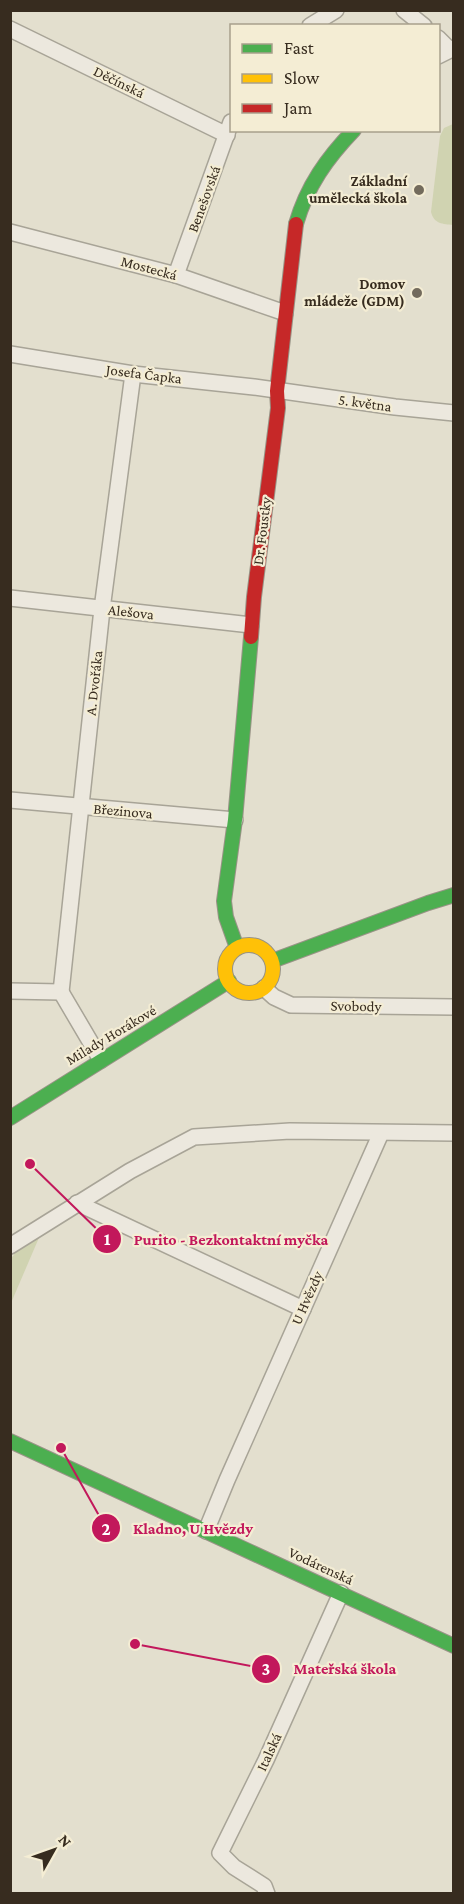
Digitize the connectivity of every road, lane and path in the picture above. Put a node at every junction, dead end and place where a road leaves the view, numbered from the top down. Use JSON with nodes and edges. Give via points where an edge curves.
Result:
{"nodes":[{"id":1,"x":336,"y":10,"type":"edge"},
{"id":2,"x":404,"y":10,"type":"edge"},
{"id":3,"x":313,"y":24,"type":"edge"},
{"id":4,"x":422,"y":24,"type":"edge"},
{"id":5,"x":10,"y":29,"type":"edge"},
{"id":6,"x":229,"y":129,"type":"edge"},
{"id":7,"x":352,"y":132,"type":"edge"},
{"id":8,"x":10,"y":232,"type":"edge"},
{"id":9,"x":176,"y":275,"type":"junction"},
{"id":10,"x":285,"y":313,"type":"junction"},
{"id":11,"x":10,"y":354,"type":"edge"},
{"id":12,"x":133,"y":374,"type":"junction"},
{"id":13,"x":277,"y":391,"type":"junction"},
{"id":14,"x":453,"y":413,"type":"edge"},
{"id":15,"x":10,"y":598,"type":"edge"},
{"id":16,"x":102,"y":609,"type":"junction"},
{"id":17,"x":251,"y":625,"type":"junction"},
{"id":18,"x":10,"y":800,"type":"edge"},
{"id":19,"x":80,"y":807,"type":"junction"},
{"id":20,"x":235,"y":820,"type":"junction"},
{"id":21,"x":453,"y":895,"type":"edge"},
{"id":22,"x":237,"y":948,"type":"junction"},
{"id":23,"x":272,"y":961,"type":"junction"},
{"id":24,"x":228,"y":981,"type":"junction"},
{"id":25,"x":264,"y":988,"type":"junction"},
{"id":26,"x":10,"y":992,"type":"edge"},
{"id":27,"x":61,"y":992,"type":"junction"},
{"id":28,"x":453,"y":1007,"type":"edge"},
{"id":29,"x":101,"y":1060,"type":"junction"},
{"id":30,"x":10,"y":1118,"type":"edge"},
{"id":31,"x":381,"y":1133,"type":"junction"},
{"id":32,"x":453,"y":1133,"type":"edge"},
{"id":33,"x":77,"y":1203,"type":"junction"},
{"id":34,"x":10,"y":1246,"type":"edge"},
{"id":35,"x":303,"y":1309,"type":"junction"},
{"id":36,"x":10,"y":1441,"type":"edge"},
{"id":37,"x":206,"y":1531,"type":"junction"},
{"id":38,"x":341,"y":1593,"type":"junction"},
{"id":39,"x":453,"y":1646,"type":"edge"},
{"id":40,"x":267,"y":1893,"type":"edge"}],
"edges":[{"from":1,"to":3,"type":"street"},
{"from":2,"to":4,"type":"street"},
{"from":5,"to":6,"type":"street","name":"Děčínská"},
{"from":6,"to":9,"type":"street","name":"Benešovská"},
{"from":7,"to":10,"type":"street","name":"Dr. Foustky","via":[[319,169],[300,208]]},
{"from":8,"to":9,"type":"street","name":"Mostecká"},
{"from":9,"to":10,"type":"street","name":"Mostecká"},
{"from":10,"to":13,"type":"street","name":"Dr. Foustky"},
{"from":11,"to":12,"type":"street","name":"Josefa Čapka"},
{"from":12,"to":13,"type":"street","name":"Josefa Čapka"},
{"from":12,"to":16,"type":"street","name":"A. Dvořáka"},
{"from":13,"to":14,"type":"street","name":"5. května"},
{"from":13,"to":17,"type":"street","name":"Dr. Foustky"},
{"from":15,"to":16,"type":"street","name":"Alešova"},
{"from":16,"to":17,"type":"street","name":"Alešova"},
{"from":16,"to":19,"type":"street","name":"A. Dvořáka"},
{"from":17,"to":20,"type":"street","name":"Dr. Foustky"},
{"from":18,"to":19,"type":"street","name":"Březinova"},
{"from":19,"to":20,"type":"street","name":"Březinova"},
{"from":19,"to":27,"type":"street","name":"A. Dvořáka"},
{"from":20,"to":22,"type":"street","name":"Dr. Foustky","via":[[224,901]]},
{"from":21,"to":23,"type":"street"},
{"from":22,"to":23,"type":"street","via":[[261,947]]},
{"from":22,"to":24,"type":"street","via":[[227,958]]},
{"from":23,"to":25,"type":"street","via":[[273,975]]},
{"from":24,"to":25,"type":"street","via":[[249,993]]},
{"from":24,"to":29,"type":"street","name":"Milady Horákové"},
{"from":25,"to":28,"type":"street","name":"Svobody","via":[[291,1005]]},
{"from":26,"to":27,"type":"street"},
{"from":27,"to":29,"type":"street"},
{"from":29,"to":30,"type":"street","name":"Milady Horákové"},
{"from":31,"to":32,"type":"street"},
{"from":31,"to":33,"type":"street","via":[[290,1131],[194,1137]]},
{"from":31,"to":35,"type":"street","name":"U Hvězdy"},
{"from":33,"to":34,"type":"street"},
{"from":33,"to":35,"type":"street"},
{"from":35,"to":37,"type":"street","name":"U Hvězdy"},
{"from":36,"to":37,"type":"street","name":"Vodárenská"},
{"from":37,"to":38,"type":"street","name":"Vodárenská"},
{"from":38,"to":39,"type":"street","name":"Vodárenská"},
{"from":38,"to":40,"type":"street","name":"Italská","via":[[220,1853],[264,1886]]}]}
